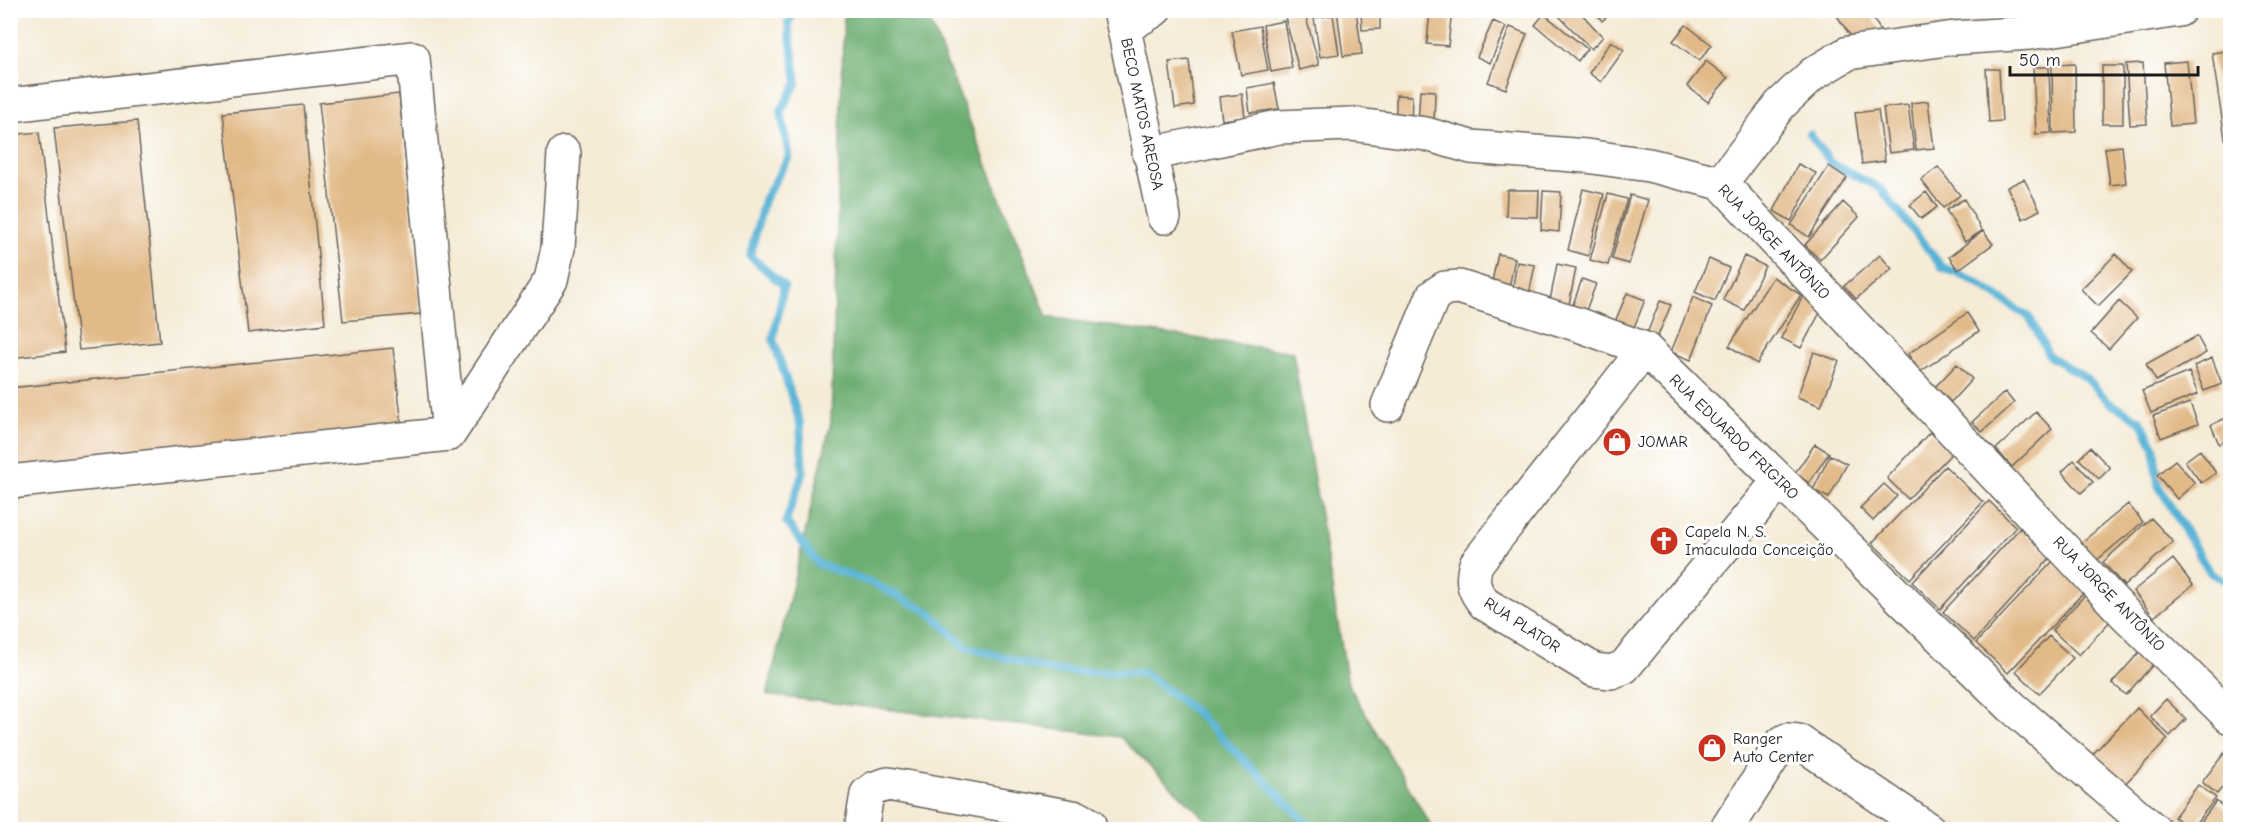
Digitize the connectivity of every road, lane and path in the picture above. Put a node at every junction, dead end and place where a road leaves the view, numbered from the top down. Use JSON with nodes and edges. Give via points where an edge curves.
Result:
{"nodes":[{"id":1,"x":1154,"y":10,"type":"edge"},
{"id":2,"x":2179,"y":10,"type":"edge"},
{"id":3,"x":1122,"y":19,"type":"edge"},
{"id":4,"x":10,"y":105,"type":"edge"},
{"id":5,"x":564,"y":153,"type":"dead end"},
{"id":6,"x":1149,"y":154,"type":"junction"},
{"id":7,"x":1721,"y":183,"type":"junction"},
{"id":8,"x":1164,"y":217,"type":"dead end"},
{"id":9,"x":1645,"y":349,"type":"junction"},
{"id":10,"x":1388,"y":405,"type":"dead end"},
{"id":11,"x":448,"y":434,"type":"junction"},
{"id":12,"x":1779,"y":481,"type":"junction"},
{"id":13,"x":10,"y":482,"type":"edge"},
{"id":14,"x":2230,"y":717,"type":"edge"},
{"id":15,"x":1084,"y":824,"type":"edge"},
{"id":16,"x":861,"y":830,"type":"edge"},
{"id":17,"x":1726,"y":830,"type":"edge"},
{"id":18,"x":1929,"y":830,"type":"edge"},
{"id":19,"x":2154,"y":830,"type":"edge"}],
"edges":[{"from":1,"to":3,"type":"street"},
{"from":2,"to":7,"type":"street","via":[[2030,33],[1954,38],[1848,53],[1813,74],[1780,105]]},
{"from":3,"to":6,"type":"street","name":"BECO MATOS AREOSA"},
{"from":4,"to":11,"type":"street","via":[[413,58]]},
{"from":5,"to":11,"type":"street","via":[[558,248],[551,280]]},
{"from":6,"to":7,"type":"street","name":"RUA JORGE ANTÔNIO","via":[[1279,127],[1351,124],[1426,134],[1471,147],[1649,165]]},
{"from":6,"to":8,"type":"street","name":"BECO MATOS AREOSA"},
{"from":7,"to":14,"type":"street","name":"RUA JORGE ANTÔNIO","via":[[2126,615]]},
{"from":9,"to":10,"type":"street","name":"RUA EDUARDO FRIGIRO","via":[[1459,287],[1445,288],[1433,297]]},
{"from":9,"to":12,"type":"street","name":"RUA EDUARDO FRIGIRO"},
{"from":9,"to":12,"type":"street","name":"RUA PLATOR","via":[[1476,564],[1472,579],[1485,604],[1594,670],[1611,672],[1624,667]]},
{"from":11,"to":13,"type":"street"},
{"from":12,"to":19,"type":"street","name":"RUA EDUARDO FRIGIRO","via":[[2011,706]]},
{"from":15,"to":16,"type":"street","via":[[888,784],[867,794]]},
{"from":17,"to":18,"type":"street","via":[[1787,740],[1798,741]]}]}
